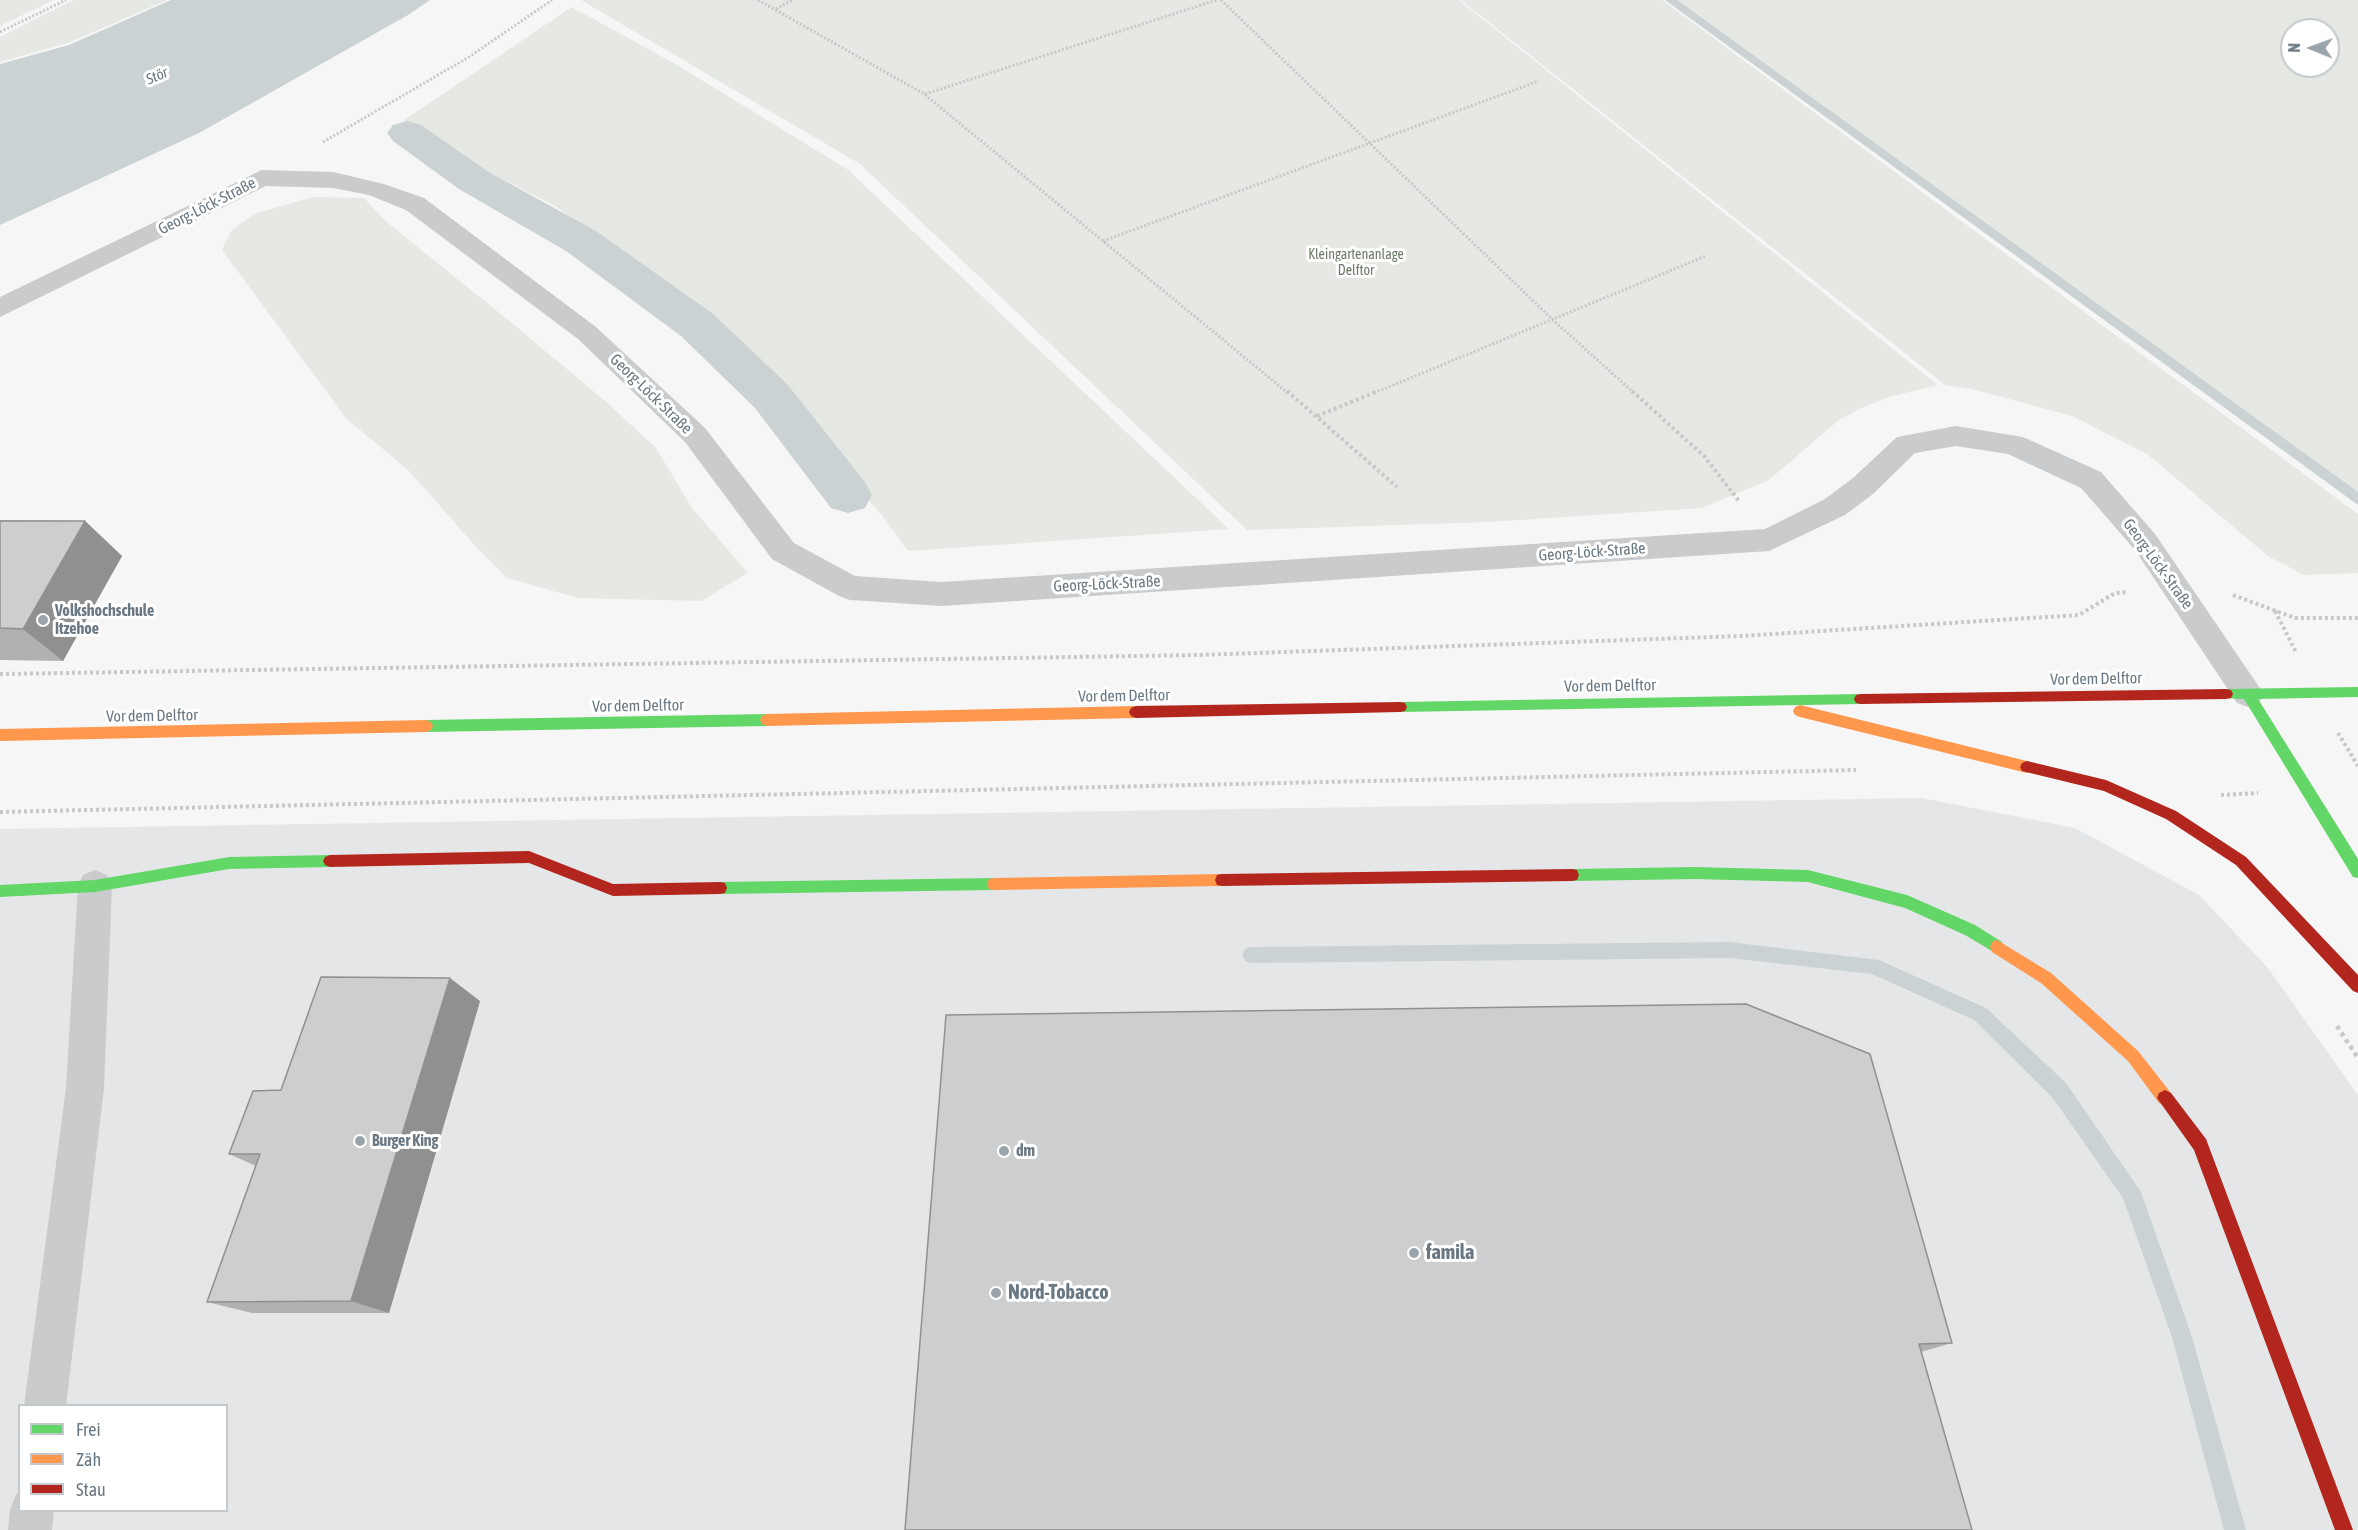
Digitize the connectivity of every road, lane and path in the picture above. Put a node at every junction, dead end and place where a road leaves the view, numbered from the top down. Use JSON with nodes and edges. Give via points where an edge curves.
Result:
{"nodes":[{"id":1,"x":66,"y":0,"type":"edge"},
{"id":2,"x":552,"y":0,"type":"edge"},
{"id":3,"x":758,"y":0,"type":"edge"},
{"id":4,"x":792,"y":0,"type":"edge"},
{"id":5,"x":1219,"y":0,"type":"edge"},
{"id":6,"x":775,"y":9,"type":"junction"},
{"id":7,"x":0,"y":32,"type":"edge"},
{"id":8,"x":1539,"y":81,"type":"dead end"},
{"id":9,"x":924,"y":94,"type":"junction"},
{"id":10,"x":1369,"y":143,"type":"junction"},
{"id":11,"x":262,"y":178,"type":"junction"},
{"id":12,"x":1102,"y":241,"type":"junction"},
{"id":13,"x":1706,"y":256,"type":"dead end"},
{"id":14,"x":0,"y":308,"type":"edge"},
{"id":15,"x":1552,"y":319,"type":"junction"},
{"id":16,"x":1317,"y":416,"type":"junction"},
{"id":17,"x":1397,"y":487,"type":"dead end"},
{"id":18,"x":1769,"y":540,"type":"junction"},
{"id":19,"x":2177,"y":590,"type":"junction"},
{"id":20,"x":2275,"y":610,"type":"dead end"},
{"id":21,"x":2358,"y":618,"type":"edge"},
{"id":22,"x":0,"y":674,"type":"edge"},
{"id":23,"x":2358,"y":692,"type":"edge"},
{"id":24,"x":2248,"y":694,"type":"junction"},
{"id":25,"x":1752,"y":700,"type":"junction"},
{"id":26,"x":0,"y":735,"type":"edge"},
{"id":27,"x":1866,"y":770,"type":"dead end"},
{"id":28,"x":2308,"y":791,"type":"junction"},
{"id":29,"x":2146,"y":804,"type":"junction"},
{"id":30,"x":0,"y":812,"type":"edge"},
{"id":31,"x":2358,"y":872,"type":"edge"},
{"id":32,"x":95,"y":886,"type":"junction"},
{"id":33,"x":0,"y":891,"type":"edge"},
{"id":34,"x":2358,"y":986,"type":"edge"},
{"id":35,"x":45,"y":1404,"type":"edge"},
{"id":36,"x":32,"y":1512,"type":"edge"},
{"id":37,"x":30,"y":1530,"type":"edge"},
{"id":38,"x":2344,"y":1530,"type":"edge"}],
"edges":[{"from":1,"to":7,"type":"path"},
{"from":2,"to":11,"type":"path","via":[[457,64]]},
{"from":3,"to":6,"type":"path"},
{"from":4,"to":6,"type":"path"},
{"from":5,"to":9,"type":"path"},
{"from":5,"to":10,"type":"path"},
{"from":6,"to":9,"type":"path"},
{"from":8,"to":10,"type":"path"},
{"from":9,"to":12,"type":"path"},
{"from":10,"to":12,"type":"path"},
{"from":10,"to":15,"type":"path"},
{"from":11,"to":14,"type":"street","name":"Georg-Löck-Straße"},
{"from":11,"to":18,"type":"street","name":"Georg-Löck-Straße","via":[[333,180],[375,189],[415,204],[587,333],[695,435],[783,551],[850,588],[941,594]]},
{"from":12,"to":16,"type":"path"},
{"from":13,"to":15,"type":"path"},
{"from":15,"to":16,"type":"path"},
{"from":15,"to":18,"type":"path","via":[[1704,456]]},
{"from":16,"to":17,"type":"path"},
{"from":18,"to":19,"type":"street","name":"Georg-Löck-Straße","via":[[1835,507],[1907,444],[1956,436],[2013,444],[2091,480],[2145,542]]},
{"from":19,"to":22,"type":"path","via":[[2115,592],[2079,615],[1741,636],[1198,656]]},
{"from":19,"to":24,"type":"street","name":"Georg-Löck-Straße"},
{"from":20,"to":21,"type":"path","via":[[2295,618]]},
{"from":23,"to":24,"type":"main road","name":"Vor dem Delftor"},
{"from":24,"to":25,"type":"main road","name":"Vor dem Delftor"},
{"from":24,"to":28,"type":"main road"},
{"from":25,"to":26,"type":"main road","name":"Vor dem Delftor"},
{"from":25,"to":29,"type":"main road","via":[[2106,786]]},
{"from":27,"to":30,"type":"path"},
{"from":28,"to":29,"type":"path","via":[[2181,796]]},
{"from":28,"to":31,"type":"main road"},
{"from":29,"to":34,"type":"main road","via":[[2171,815],[2241,861]]},
{"from":32,"to":33,"type":"main road"},
{"from":32,"to":35,"type":"street","via":[[85,1088]]},
{"from":32,"to":38,"type":"main road","via":[[229,863],[529,857],[613,890],[1695,873],[1809,876],[1907,902],[1970,930],[2046,978],[2133,1056],[2200,1145]]},
{"from":36,"to":37,"type":"street"}]}
